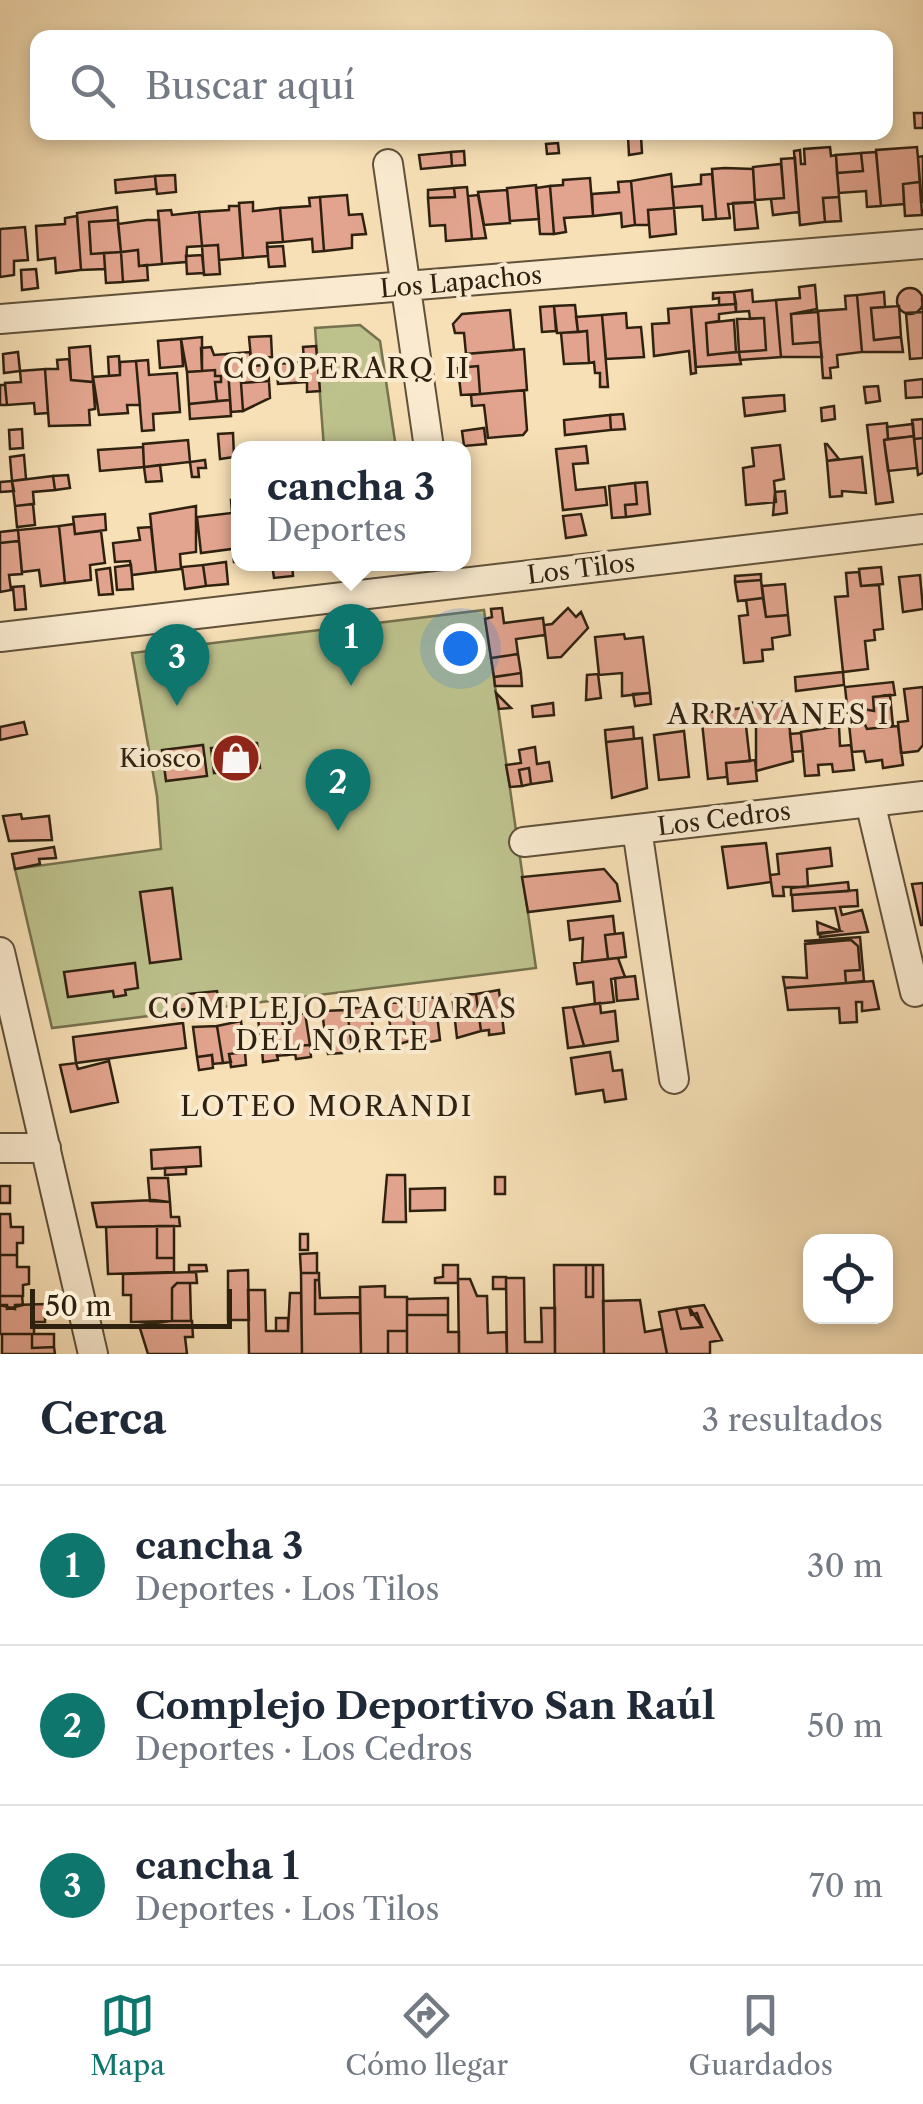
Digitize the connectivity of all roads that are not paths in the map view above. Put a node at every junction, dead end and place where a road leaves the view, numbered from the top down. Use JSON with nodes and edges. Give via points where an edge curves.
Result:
{"nodes":[{"id":1,"x":388,"y":164,"type":"dead end"},
{"id":2,"x":923,"y":244,"type":"edge"},
{"id":3,"x":404,"y":286,"type":"junction"},
{"id":4,"x":0,"y":319,"type":"edge"},
{"id":5,"x":427,"y":441,"type":"edge"},
{"id":6,"x":923,"y":529,"type":"edge"},
{"id":7,"x":447,"y":574,"type":"edge"},
{"id":8,"x":0,"y":638,"type":"edge"},
{"id":9,"x":923,"y":796,"type":"edge"},
{"id":10,"x":870,"y":802,"type":"junction"},
{"id":11,"x":637,"y":830,"type":"junction"},
{"id":12,"x":524,"y":842,"type":"dead end"},
{"id":13,"x":0,"y":952,"type":"edge"},
{"id":14,"x":915,"y":992,"type":"dead end"},
{"id":15,"x":674,"y":1079,"type":"dead end"},
{"id":16,"x":0,"y":1148,"type":"edge"},
{"id":17,"x":46,"y":1148,"type":"junction"},
{"id":18,"x":93,"y":1354,"type":"edge"}],
"edges":[{"from":1,"to":3,"type":"street"},
{"from":2,"to":3,"type":"street","name":"Los Lapachos"},
{"from":3,"to":4,"type":"street","name":"Los Lapachos"},
{"from":3,"to":5,"type":"street"},
{"from":6,"to":7,"type":"street","name":"Los Tilos"},
{"from":7,"to":8,"type":"street","name":"Los Tilos"},
{"from":9,"to":10,"type":"street","name":"Los Cedros"},
{"from":10,"to":11,"type":"street","name":"Los Cedros"},
{"from":10,"to":14,"type":"street"},
{"from":11,"to":12,"type":"street","name":"Los Cedros"},
{"from":11,"to":15,"type":"street"},
{"from":13,"to":17,"type":"street"},
{"from":16,"to":17,"type":"street"},
{"from":17,"to":18,"type":"street"}]}
